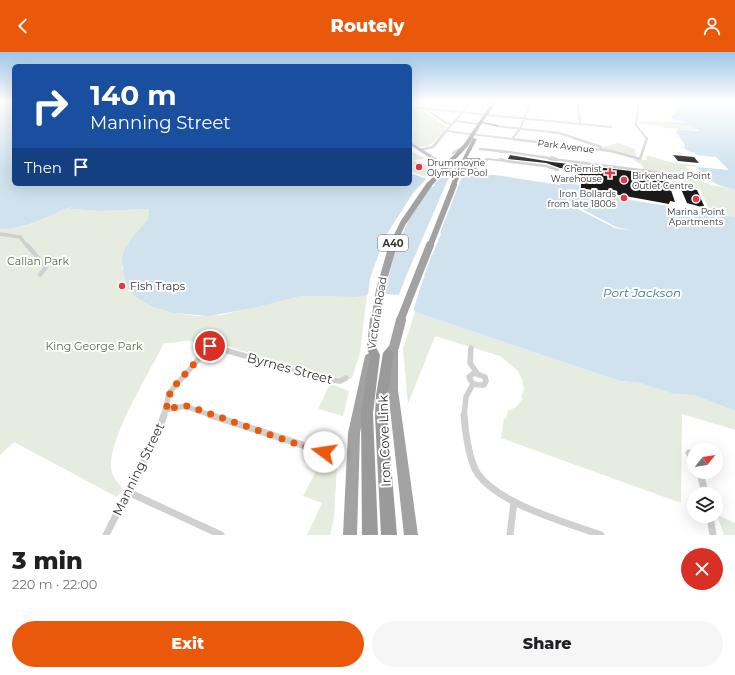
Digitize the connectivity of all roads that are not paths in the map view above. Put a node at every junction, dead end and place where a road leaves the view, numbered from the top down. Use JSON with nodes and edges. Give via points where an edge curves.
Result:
{"nodes":[{"id":1,"x":452,"y":124,"type":"edge"},
{"id":2,"x":478,"y":124,"type":"edge"},
{"id":3,"x":482,"y":124,"type":"junction"},
{"id":4,"x":523,"y":124,"type":"edge"},
{"id":5,"x":575,"y":124,"type":"edge"},
{"id":6,"x":580,"y":124,"type":"joint"},
{"id":7,"x":636,"y":124,"type":"edge"},
{"id":8,"x":497,"y":126,"type":"joint"},
{"id":9,"x":611,"y":127,"type":"dead end"},
{"id":10,"x":520,"y":129,"type":"junction"},
{"id":11,"x":446,"y":131,"type":"junction"},
{"id":12,"x":475,"y":135,"type":"junction"},
{"id":13,"x":512,"y":139,"type":"junction"},
{"id":14,"x":412,"y":144,"type":"edge"},
{"id":15,"x":601,"y":147,"type":"dead end"},
{"id":16,"x":459,"y":149,"type":"dead end"},
{"id":17,"x":480,"y":149,"type":"dead end"},
{"id":18,"x":420,"y":150,"type":"junction"},
{"id":19,"x":468,"y":151,"type":"junction"},
{"id":20,"x":504,"y":152,"type":"junction"},
{"id":21,"x":453,"y":157,"type":"junction"},
{"id":22,"x":501,"y":160,"type":"junction"},
{"id":23,"x":560,"y":160,"type":"joint"},
{"id":24,"x":484,"y":162,"type":"junction"},
{"id":25,"x":443,"y":164,"type":"tunnel mouth"},
{"id":26,"x":464,"y":164,"type":"junction"},
{"id":27,"x":558,"y":170,"type":"dead end"},
{"id":28,"x":667,"y":173,"type":"dead end"},
{"id":29,"x":0,"y":234,"type":"edge"},
{"id":30,"x":40,"y":275,"type":"dead end"},
{"id":31,"x":210,"y":346,"type":"joint"},
{"id":32,"x":372,"y":347,"type":"junction"},
{"id":33,"x":393,"y":348,"type":"junction"},
{"id":34,"x":472,"y":348,"type":"dead end"},
{"id":35,"x":477,"y":373,"type":"junction"},
{"id":36,"x":346,"y":378,"type":"dead end"},
{"id":37,"x":473,"y":384,"type":"junction"},
{"id":38,"x":166,"y":410,"type":"junction"},
{"id":39,"x":324,"y":452,"type":"dead end"},
{"id":40,"x":128,"y":492,"type":"junction"},
{"id":41,"x":514,"y":502,"type":"junction"},
{"id":42,"x":711,"y":523,"type":"edge"},
{"id":43,"x":106,"y":535,"type":"edge"},
{"id":44,"x":222,"y":535,"type":"edge"},
{"id":45,"x":350,"y":535,"type":"edge"},
{"id":46,"x":370,"y":535,"type":"edge"},
{"id":47,"x":389,"y":535,"type":"edge"},
{"id":48,"x":410,"y":535,"type":"edge"},
{"id":49,"x":510,"y":535,"type":"edge"},
{"id":50,"x":601,"y":535,"type":"edge"},
{"id":51,"x":713,"y":535,"type":"edge"}],
"edges":[{"from":1,"to":11,"type":"street"},
{"from":2,"to":3,"type":"street"},
{"from":3,"to":8,"type":"highway"},
{"from":3,"to":12,"type":"highway","name":"Victoria Road","number":"A40"},
{"from":4,"to":10,"type":"street"},
{"from":5,"to":6,"type":"street"},
{"from":6,"to":9,"type":"street"},
{"from":7,"to":13,"type":"street","name":"Park Avenue","via":[[647,138],[641,159],[611,151]]},
{"from":8,"to":10,"type":"street"},
{"from":10,"to":13,"type":"street"},
{"from":10,"to":15,"type":"street","via":[[559,133]]},
{"from":11,"to":12,"type":"street","name":"Park Avenue"},
{"from":11,"to":18,"type":"street","via":[[431,148]]},
{"from":12,"to":13,"type":"street","name":"Park Avenue"},
{"from":12,"to":19,"type":"highway","name":"Victoria Road","number":"A40"},
{"from":12,"to":21,"type":"highway","name":"Victoria Road","number":"A40"},
{"from":13,"to":20,"type":"street"},
{"from":14,"to":18,"type":"main road"},
{"from":16,"to":21,"type":"street"},
{"from":17,"to":20,"type":"street"},
{"from":18,"to":25,"type":"main road"},
{"from":19,"to":24,"type":"highway"},
{"from":19,"to":26,"type":"highway","name":"Victoria Road","number":"A40"},
{"from":20,"to":22,"type":"street"},
{"from":20,"to":23,"type":"street"},
{"from":21,"to":32,"type":"highway","name":"Victoria Road","number":"A40","bridge":true,"via":[[415,200],[390,249],[381,282]]},
{"from":22,"to":24,"type":"street"},
{"from":22,"to":27,"type":"street"},
{"from":23,"to":28,"type":"street"},
{"from":24,"to":26,"type":"highway","via":[[478,159]]},
{"from":24,"to":26,"type":"main road","via":[[476,168]]},
{"from":26,"to":33,"type":"highway","name":"Victoria Road","number":"A40","bridge":true,"via":[[399,324]]},
{"from":29,"to":30,"type":"street","via":[[20,237],[46,267]]},
{"from":31,"to":36,"type":"street","name":"Byrnes Street","via":[[332,380],[340,381]]},
{"from":31,"to":38,"type":"street","name":"Manning Street","via":[[171,390]]},
{"from":32,"to":45,"type":"highway","name":"Victoria Road","number":"A40","via":[[354,433]]},
{"from":32,"to":46,"type":"highway","name":"Iron Cove Link","via":[[375,355],[367,413]]},
{"from":33,"to":47,"type":"highway","name":"Iron Cove Link","via":[[388,353],[381,416]]},
{"from":33,"to":48,"type":"highway","name":"Victoria Road","number":"A40","via":[[393,390]]},
{"from":34,"to":35,"type":"street","via":[[470,363]]},
{"from":35,"to":37,"type":"street","via":[[469,377]]},
{"from":35,"to":37,"type":"street","via":[[485,376],[486,381],[482,386]]},
{"from":37,"to":41,"type":"street","via":[[467,395],[463,416],[474,468],[484,483]]},
{"from":38,"to":39,"type":"street","via":[[188,406]]},
{"from":38,"to":40,"type":"street","name":"Manning Street","via":[[157,436]]},
{"from":40,"to":43,"type":"street","name":"Manning Street"},
{"from":40,"to":44,"type":"street"},
{"from":41,"to":49,"type":"street"},
{"from":41,"to":50,"type":"street"},
{"from":42,"to":51,"type":"street"}]}
